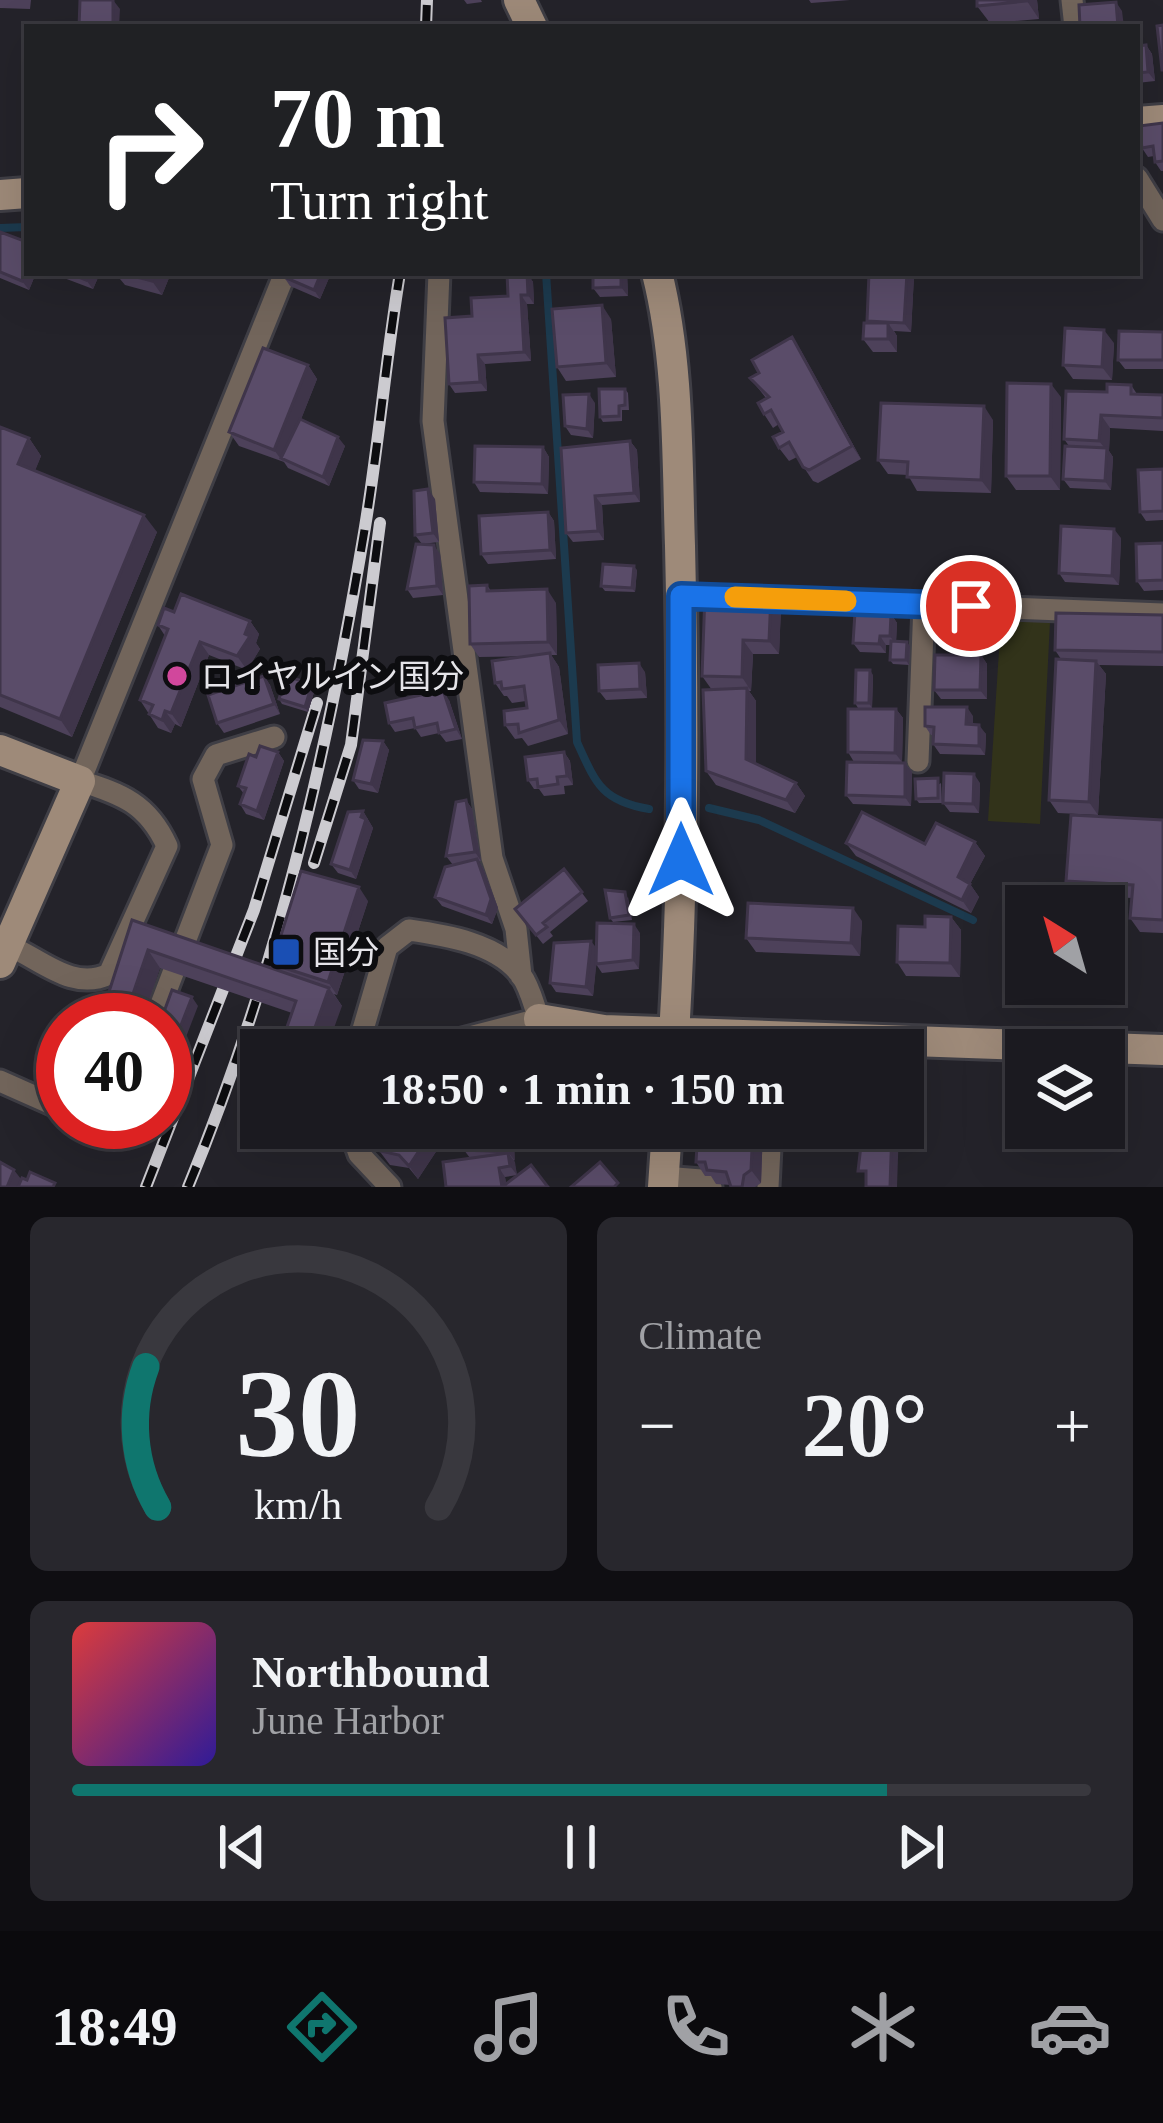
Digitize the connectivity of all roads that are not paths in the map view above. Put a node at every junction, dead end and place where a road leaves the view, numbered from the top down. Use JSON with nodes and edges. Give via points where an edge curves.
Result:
{"nodes":[{"id":1,"x":1140,"y":183,"type":"edge"},
{"id":2,"x":1163,"y":220,"type":"edge"},
{"id":3,"x":284,"y":276,"type":"edge"},
{"id":4,"x":439,"y":276,"type":"edge"},
{"id":5,"x":657,"y":276,"type":"edge"},
{"id":6,"x":681,"y":596,"type":"junction"},
{"id":7,"x":923,"y":604,"type":"junction"},
{"id":8,"x":1163,"y":614,"type":"edge"},
{"id":9,"x":274,"y":737,"type":"dead end"},
{"id":10,"x":0,"y":749,"type":"edge"},
{"id":11,"x":918,"y":761,"type":"dead end"},
{"id":12,"x":80,"y":781,"type":"junction"},
{"id":13,"x":4,"y":954,"type":"edge"},
{"id":14,"x":521,"y":976,"type":"junction"},
{"id":15,"x":165,"y":993,"type":"edge"},
{"id":16,"x":539,"y":1019,"type":"junction"},
{"id":17,"x":363,"y":1029,"type":"edge"},
{"id":18,"x":500,"y":1029,"type":"edge"},
{"id":19,"x":598,"y":1029,"type":"edge"},
{"id":20,"x":673,"y":1029,"type":"edge"},
{"id":21,"x":924,"y":1045,"type":"edge"},
{"id":22,"x":1163,"y":1051,"type":"edge"},
{"id":23,"x":0,"y":1082,"type":"edge"},
{"id":24,"x":36,"y":1097,"type":"edge"},
{"id":25,"x":357,"y":1149,"type":"edge"},
{"id":26,"x":665,"y":1149,"type":"edge"},
{"id":27,"x":770,"y":1149,"type":"edge"},
{"id":28,"x":663,"y":1182,"type":"edge"},
{"id":29,"x":390,"y":1187,"type":"edge"},
{"id":30,"x":711,"y":1187,"type":"edge"},
{"id":31,"x":768,"y":1187,"type":"edge"}],
"edges":[{"from":1,"to":2,"type":"street"},
{"from":3,"to":12,"type":"street"},
{"from":4,"to":14,"type":"street","via":[[439,465],[492,858],[517,929]]},
{"from":5,"to":6,"type":"street","via":[[677,452]]},
{"from":6,"to":7,"type":"street"},
{"from":6,"to":20,"type":"street"},
{"from":7,"to":8,"type":"street"},
{"from":7,"to":11,"type":"street"},
{"from":9,"to":15,"type":"street","via":[[216,755],[203,778],[222,845]]},
{"from":10,"to":12,"type":"street"},
{"from":12,"to":13,"type":"street"},
{"from":12,"to":13,"type":"street","via":[[128,796],[154,818],[166,846],[155,880],[109,974],[97,980]]},
{"from":14,"to":16,"type":"street"},
{"from":14,"to":17,"type":"street","via":[[494,953],[409,930],[387,946]]},
{"from":16,"to":18,"type":"street"},
{"from":16,"to":19,"type":"street"},
{"from":21,"to":22,"type":"street"},
{"from":23,"to":24,"type":"street"},
{"from":25,"to":29,"type":"street"},
{"from":26,"to":28,"type":"street"},
{"from":27,"to":31,"type":"street"},
{"from":28,"to":30,"type":"street"}]}
